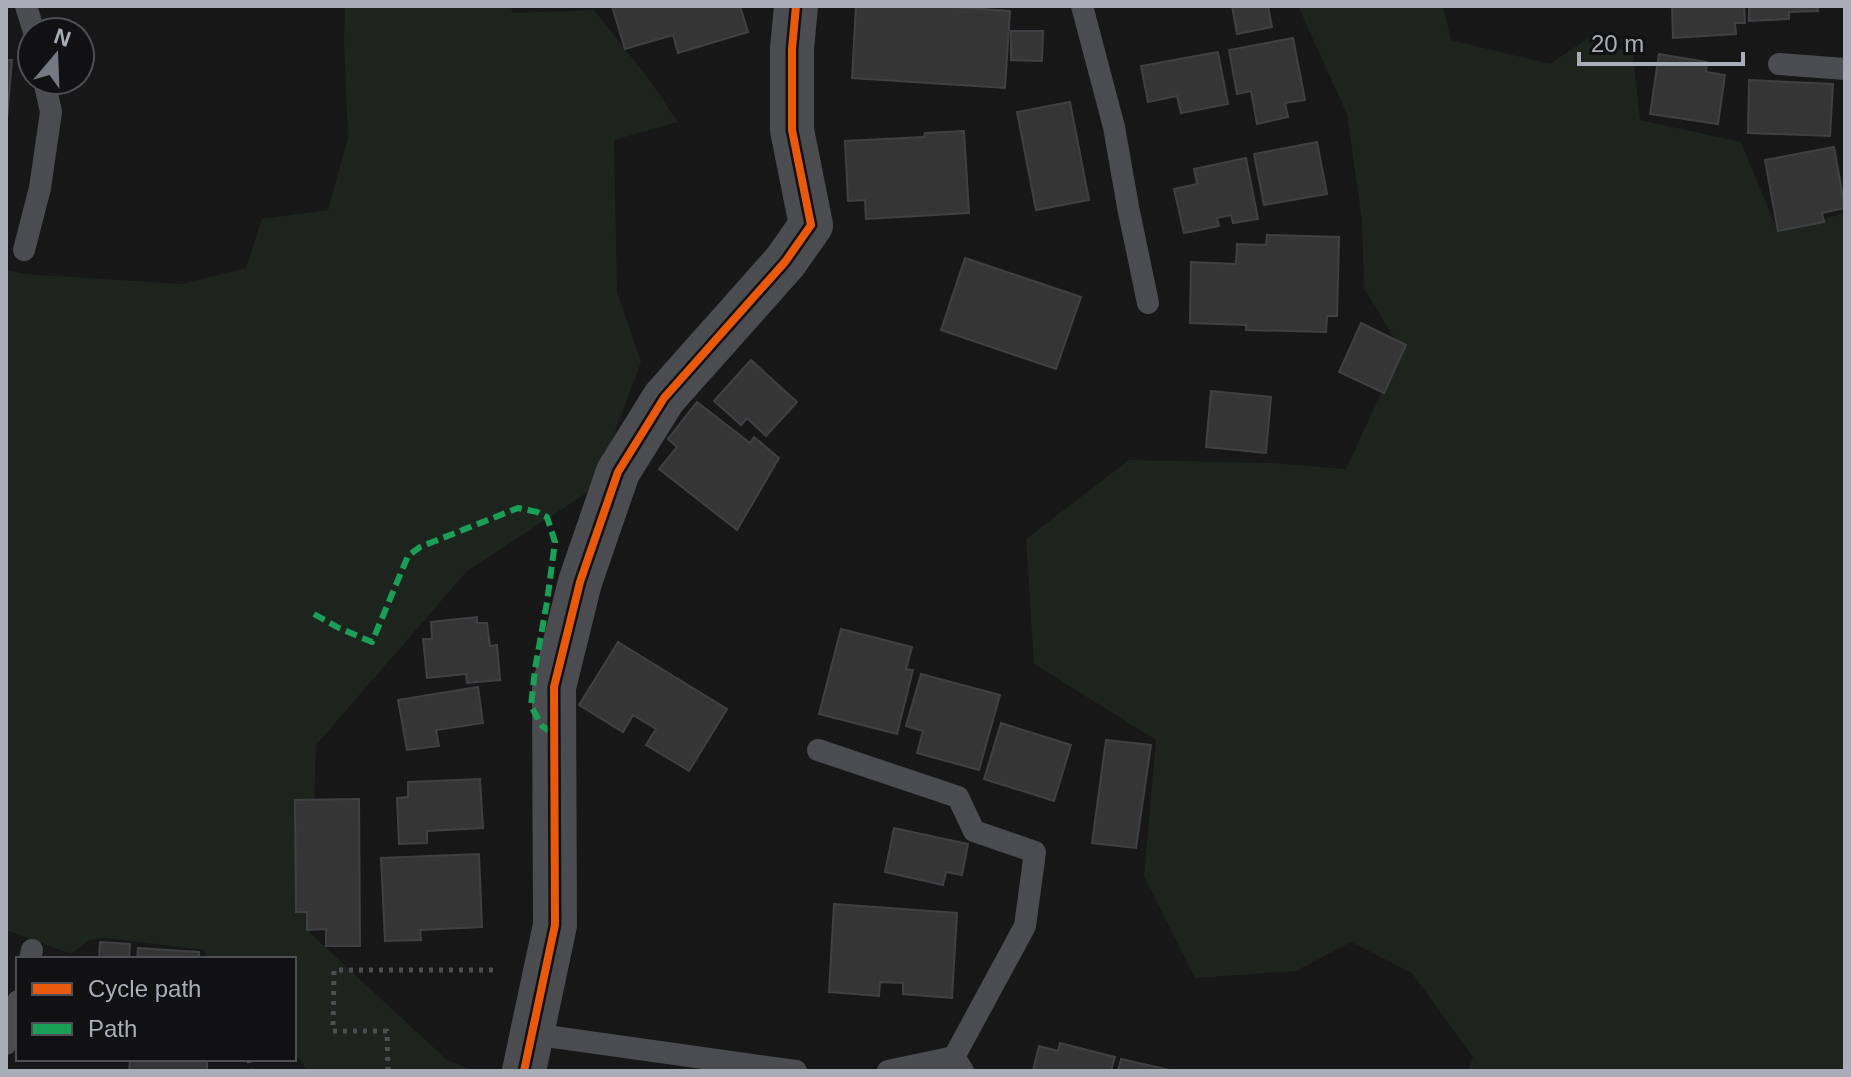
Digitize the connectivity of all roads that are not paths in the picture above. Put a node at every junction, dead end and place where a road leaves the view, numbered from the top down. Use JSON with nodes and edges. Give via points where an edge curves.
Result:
{"nodes":[{"id":1,"x":796,"y":6,"type":"edge"},
{"id":2,"x":1082,"y":6,"type":"edge"},
{"id":3,"x":1779,"y":64,"type":"dead end"},
{"id":4,"x":1845,"y":69,"type":"edge"},
{"id":5,"x":48,"y":96,"type":"edge"},
{"id":6,"x":24,"y":250,"type":"dead end"},
{"id":7,"x":1148,"y":303,"type":"dead end"},
{"id":8,"x":818,"y":750,"type":"dead end"},
{"id":9,"x":16,"y":1008,"type":"edge"},
{"id":10,"x":6,"y":1044,"type":"edge"},
{"id":11,"x":528,"y":1053,"type":"edge"},
{"id":12,"x":958,"y":1064,"type":"edge"},
{"id":13,"x":796,"y":1071,"type":"edge"},
{"id":14,"x":888,"y":1071,"type":"edge"}],
"edges":[{"from":1,"to":11,"type":"street","via":[[792,130],[811,225],[785,262],[664,398],[618,472],[580,582],[554,687],[555,925]]},
{"from":2,"to":7,"type":"lane","via":[[1114,127]]},
{"from":3,"to":4,"type":"lane"},
{"from":5,"to":6,"type":"lane","via":[[51,112],[40,188]]},
{"from":8,"to":12,"type":"lane","via":[[958,797],[974,831],[1035,852],[1025,926]]},
{"from":9,"to":10,"type":"lane"},
{"from":11,"to":13,"type":"lane"},
{"from":12,"to":14,"type":"lane"}]}
